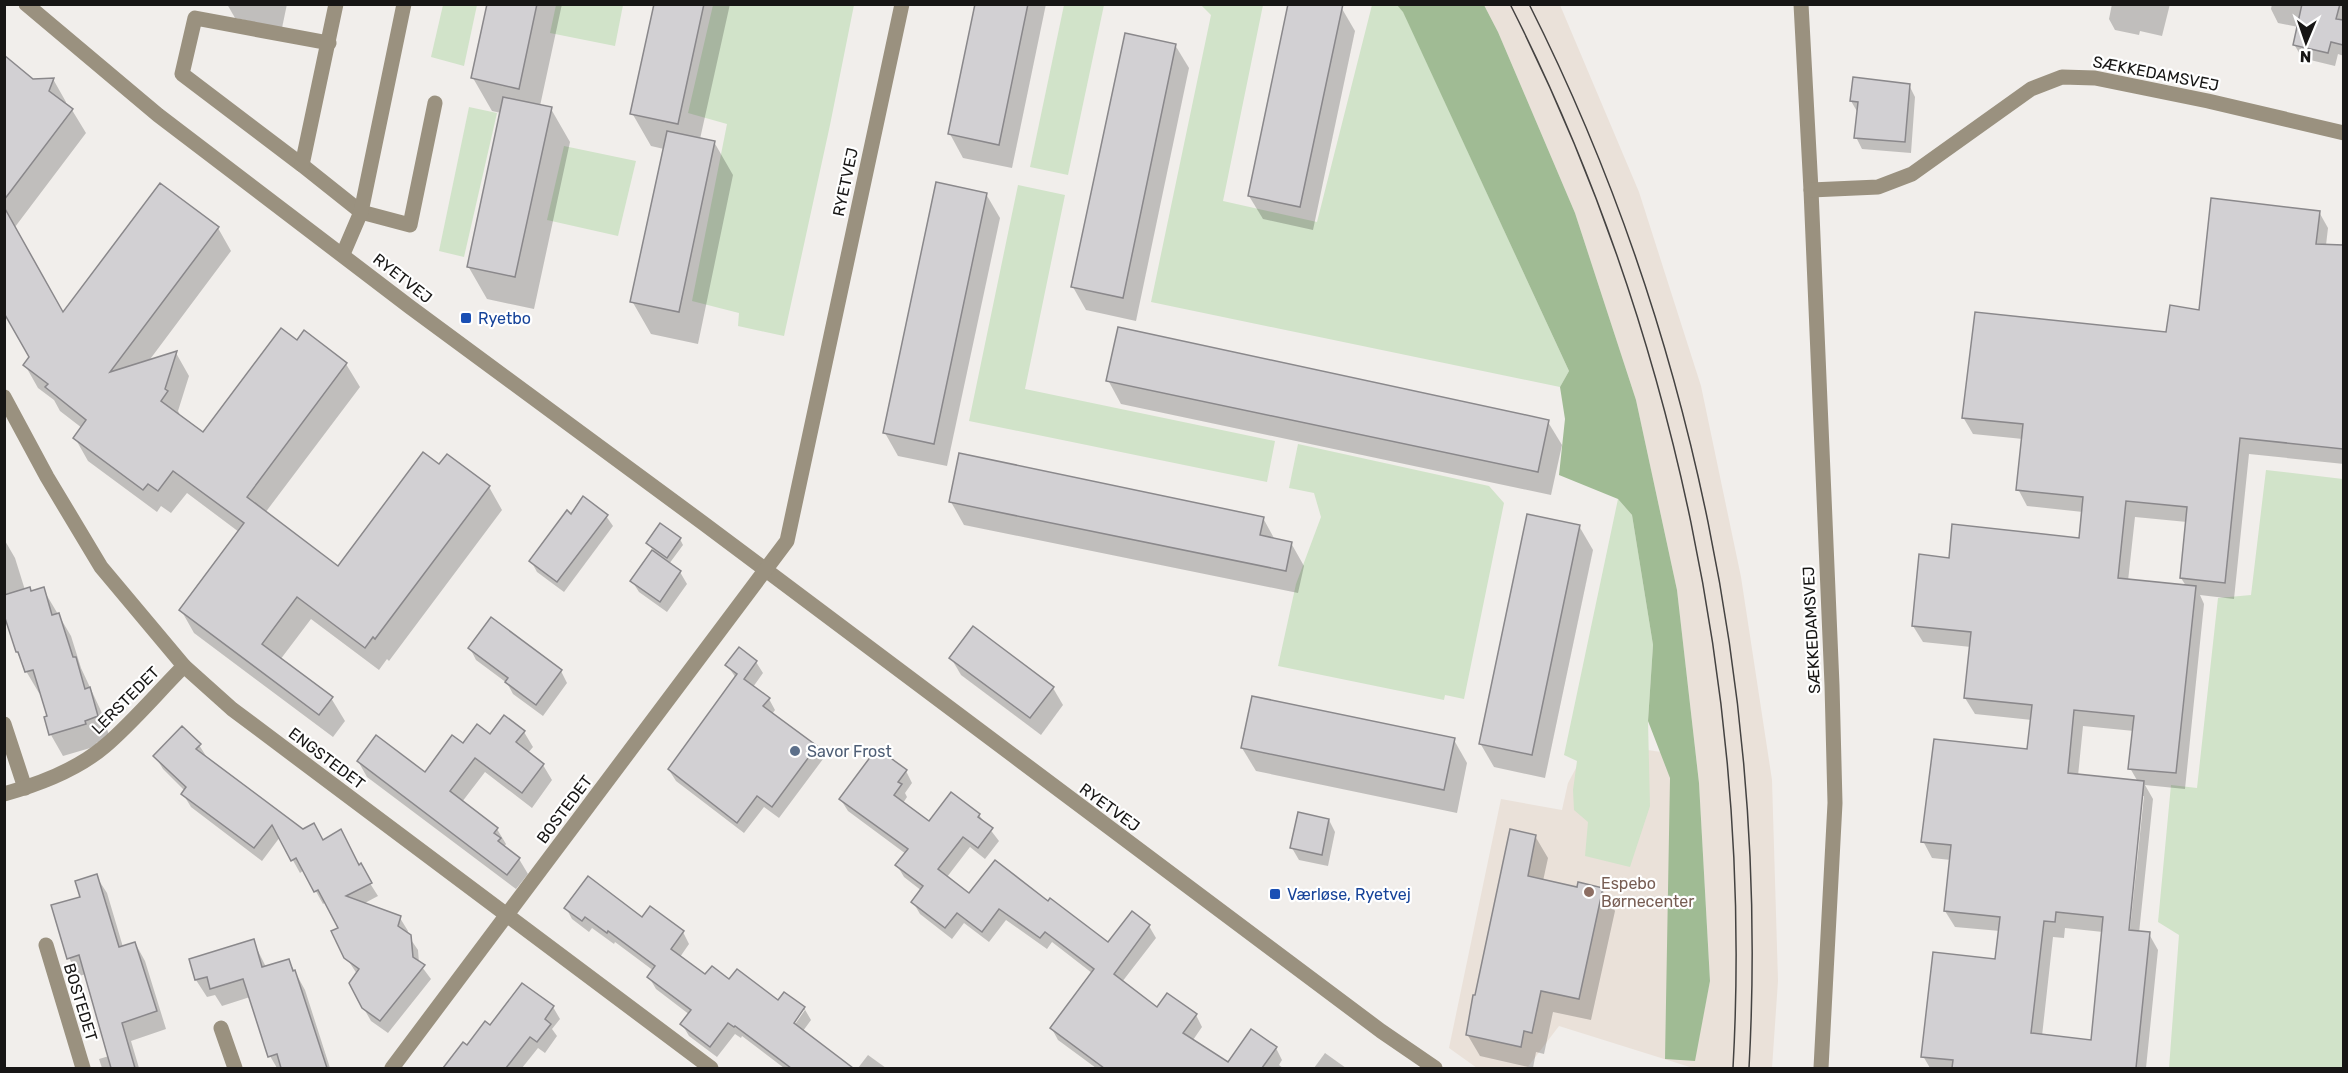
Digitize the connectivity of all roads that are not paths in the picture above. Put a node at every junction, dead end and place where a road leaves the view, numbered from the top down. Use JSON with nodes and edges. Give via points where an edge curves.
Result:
{"nodes":[{"id":1,"x":26,"y":4,"type":"edge"},
{"id":2,"x":336,"y":4,"type":"edge"},
{"id":3,"x":404,"y":4,"type":"edge"},
{"id":4,"x":902,"y":4,"type":"edge"},
{"id":5,"x":1801,"y":4,"type":"edge"},
{"id":6,"x":329,"y":43,"type":"junction"},
{"id":7,"x":435,"y":103,"type":"dead end"},
{"id":8,"x":2343,"y":133,"type":"edge"},
{"id":9,"x":303,"y":165,"type":"junction"},
{"id":10,"x":1811,"y":190,"type":"junction"},
{"id":11,"x":361,"y":212,"type":"junction"},
{"id":12,"x":343,"y":254,"type":"junction"},
{"id":13,"x":4,"y":397,"type":"edge"},
{"id":14,"x":765,"y":572,"type":"junction"},
{"id":15,"x":184,"y":666,"type":"junction"},
{"id":16,"x":4,"y":724,"type":"edge"},
{"id":17,"x":25,"y":789,"type":"junction"},
{"id":18,"x":4,"y":795,"type":"edge"},
{"id":19,"x":507,"y":916,"type":"junction"},
{"id":20,"x":46,"y":945,"type":"dead end"},
{"id":21,"x":221,"y":1028,"type":"dead end"},
{"id":22,"x":83,"y":1068,"type":"edge"},
{"id":23,"x":235,"y":1068,"type":"edge"},
{"id":24,"x":392,"y":1068,"type":"edge"},
{"id":25,"x":711,"y":1068,"type":"edge"},
{"id":26,"x":1435,"y":1068,"type":"edge"},
{"id":27,"x":1821,"y":1068,"type":"edge"}],
"edges":[{"from":1,"to":12,"type":"street","name":"RYETVEJ","via":[[158,115]]},
{"from":2,"to":6,"type":"street"},
{"from":3,"to":11,"type":"street"},
{"from":4,"to":14,"type":"street","name":"RYETVEJ","via":[[787,541]]},
{"from":5,"to":10,"type":"street","name":"SÆKKEDAMSVEJ"},
{"from":6,"to":9,"type":"street"},
{"from":6,"to":9,"type":"street","via":[[195,18],[182,74]]},
{"from":7,"to":11,"type":"street","via":[[410,225]]},
{"from":8,"to":10,"type":"street","name":"SÆKKEDAMSVEJ","via":[[2095,78],[2062,77],[2031,89],[1912,174],[1878,187]]},
{"from":9,"to":11,"type":"street"},
{"from":10,"to":27,"type":"street","name":"SÆKKEDAMSVEJ","via":[[1834,789]]},
{"from":11,"to":12,"type":"street"},
{"from":12,"to":14,"type":"street","name":"RYETVEJ"},
{"from":13,"to":15,"type":"street","name":"ENGSTEDET","via":[[101,567]]},
{"from":14,"to":19,"type":"street","name":"BOSTEDET"},
{"from":14,"to":26,"type":"street","name":"RYETVEJ"},
{"from":15,"to":17,"type":"street","name":"LERSTEDET","via":[[104,747],[68,771]]},
{"from":15,"to":19,"type":"street","name":"ENGSTEDET","via":[[232,709]]},
{"from":16,"to":17,"type":"street"},
{"from":17,"to":18,"type":"street","name":"LERSTEDET"},
{"from":19,"to":24,"type":"street","name":"BOSTEDET"},
{"from":19,"to":25,"type":"street","name":"ENGSTEDET"},
{"from":20,"to":22,"type":"street","name":"BOSTEDET"},
{"from":21,"to":23,"type":"street"}]}
